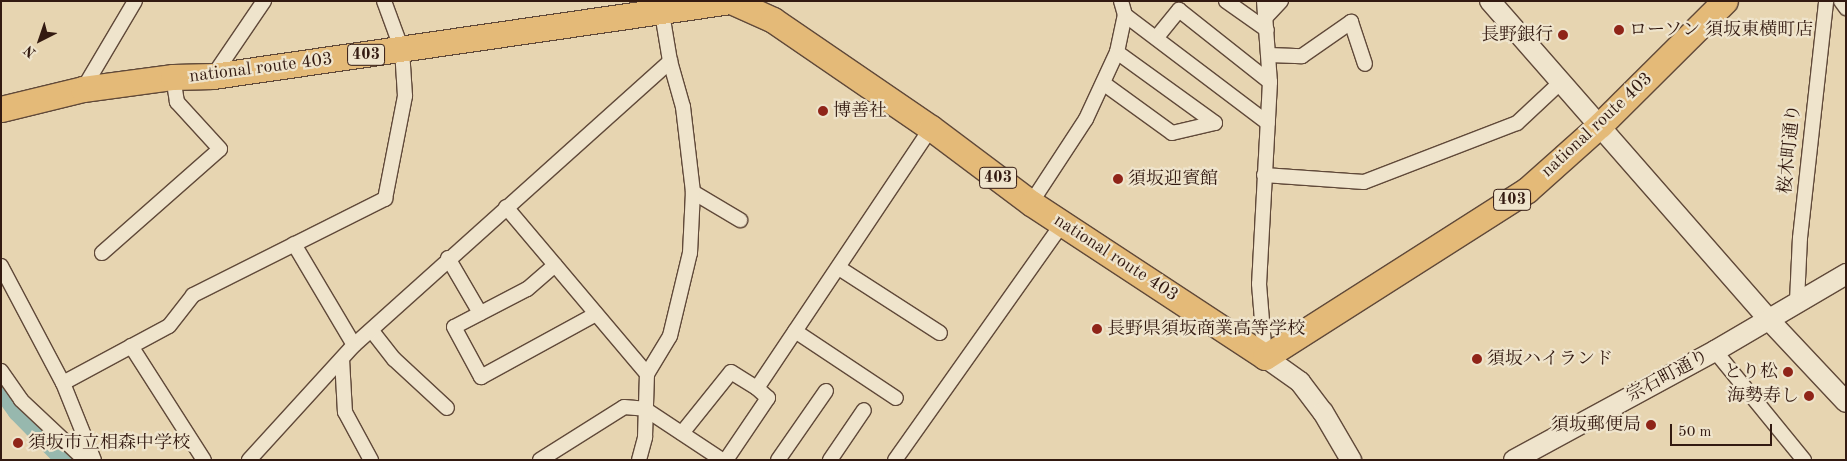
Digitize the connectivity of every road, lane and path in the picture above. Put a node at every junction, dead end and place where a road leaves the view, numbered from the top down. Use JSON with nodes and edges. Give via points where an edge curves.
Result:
{"nodes":[{"id":1,"x":135,"y":1,"type":"edge"},
{"id":2,"x":264,"y":1,"type":"edge"},
{"id":3,"x":384,"y":1,"type":"edge"},
{"id":4,"x":731,"y":1,"type":"edge"},
{"id":5,"x":1121,"y":1,"type":"edge"},
{"id":6,"x":1226,"y":1,"type":"edge"},
{"id":7,"x":1264,"y":1,"type":"edge"},
{"id":8,"x":1281,"y":1,"type":"edge"},
{"id":9,"x":1490,"y":1,"type":"edge"},
{"id":10,"x":1726,"y":1,"type":"edge"},
{"id":11,"x":1826,"y":1,"type":"edge"},
{"id":12,"x":1841,"y":1,"type":"edge"},
{"id":13,"x":661,"y":7,"type":"edge"},
{"id":14,"x":1846,"y":8,"type":"edge"},
{"id":15,"x":1125,"y":15,"type":"junction"},
{"id":16,"x":1266,"y":24,"type":"junction"},
{"id":17,"x":1157,"y":37,"type":"junction"},
{"id":18,"x":402,"y":50,"type":"junction"},
{"id":19,"x":1117,"y":52,"type":"junction"},
{"id":20,"x":1269,"y":55,"type":"junction"},
{"id":21,"x":670,"y":61,"type":"junction"},
{"id":22,"x":1365,"y":64,"type":"dead end"},
{"id":23,"x":213,"y":76,"type":"junction"},
{"id":24,"x":173,"y":77,"type":"junction"},
{"id":25,"x":1562,"y":81,"type":"junction"},
{"id":26,"x":1270,"y":82,"type":"junction"},
{"id":27,"x":1103,"y":83,"type":"junction"},
{"id":28,"x":83,"y":89,"type":"junction"},
{"id":29,"x":1,"y":108,"type":"edge"},
{"id":30,"x":1268,"y":123,"type":"junction"},
{"id":31,"x":1600,"y":125,"type":"junction"},
{"id":32,"x":931,"y":128,"type":"junction"},
{"id":33,"x":1264,"y":175,"type":"junction"},
{"id":34,"x":694,"y":192,"type":"junction"},
{"id":35,"x":1031,"y":203,"type":"junction"},
{"id":36,"x":506,"y":207,"type":"junction"},
{"id":37,"x":740,"y":220,"type":"dead end"},
{"id":38,"x":1062,"y":224,"type":"junction"},
{"id":39,"x":294,"y":244,"type":"junction"},
{"id":40,"x":102,"y":253,"type":"dead end"},
{"id":41,"x":448,"y":258,"type":"junction"},
{"id":42,"x":555,"y":265,"type":"junction"},
{"id":43,"x":1,"y":266,"type":"edge"},
{"id":44,"x":838,"y":268,"type":"junction"},
{"id":45,"x":1846,"y":274,"type":"edge"},
{"id":46,"x":1797,"y":301,"type":"junction"},
{"id":47,"x":480,"y":313,"type":"junction"},
{"id":48,"x":596,"y":314,"type":"junction"},
{"id":49,"x":1769,"y":320,"type":"junction"},
{"id":50,"x":372,"y":331,"type":"junction"},
{"id":51,"x":796,"y":331,"type":"junction"},
{"id":52,"x":940,"y":333,"type":"dead end"},
{"id":53,"x":354,"y":345,"type":"junction"},
{"id":54,"x":131,"y":346,"type":"junction"},
{"id":55,"x":1715,"y":351,"type":"junction"},
{"id":56,"x":1265,"y":357,"type":"junction"},
{"id":57,"x":342,"y":359,"type":"junction"},
{"id":58,"x":1,"y":371,"type":"edge"},
{"id":59,"x":647,"y":374,"type":"junction"},
{"id":60,"x":63,"y":383,"type":"junction"},
{"id":61,"x":756,"y":388,"type":"junction"},
{"id":62,"x":826,"y":391,"type":"dead end"},
{"id":63,"x":896,"y":398,"type":"dead end"},
{"id":64,"x":1845,"y":401,"type":"edge"},
{"id":65,"x":447,"y":408,"type":"dead end"},
{"id":66,"x":645,"y":409,"type":"junction"},
{"id":67,"x":864,"y":410,"type":"dead end"},
{"id":68,"x":682,"y":433,"type":"junction"},
{"id":69,"x":85,"y":460,"type":"edge"},
{"id":70,"x":94,"y":460,"type":"edge"},
{"id":71,"x":204,"y":460,"type":"edge"},
{"id":72,"x":249,"y":460,"type":"edge"},
{"id":73,"x":371,"y":460,"type":"edge"},
{"id":74,"x":540,"y":460,"type":"edge"},
{"id":75,"x":639,"y":460,"type":"edge"},
{"id":76,"x":722,"y":460,"type":"edge"},
{"id":77,"x":726,"y":460,"type":"edge"},
{"id":78,"x":778,"y":460,"type":"edge"},
{"id":79,"x":830,"y":460,"type":"edge"},
{"id":80,"x":895,"y":460,"type":"edge"},
{"id":81,"x":1352,"y":460,"type":"edge"},
{"id":82,"x":1514,"y":460,"type":"edge"},
{"id":83,"x":1804,"y":460,"type":"edge"}],
"edges":[{"from":1,"to":28,"type":"street"},
{"from":2,"to":23,"type":"street"},
{"from":3,"to":18,"type":"street"},
{"from":4,"to":13,"type":"highway","name":"national route 403","number":"403"},
{"from":4,"to":32,"type":"highway","name":"national route 403","number":"403","via":[[773,20]]},
{"from":5,"to":15,"type":"street"},
{"from":6,"to":16,"type":"street"},
{"from":7,"to":16,"type":"street"},
{"from":8,"to":16,"type":"street"},
{"from":9,"to":25,"type":"main road"},
{"from":10,"to":31,"type":"highway","name":"national route 403","number":"403"},
{"from":11,"to":46,"type":"street","name":"桜木町通り","via":[[1801,228]]},
{"from":12,"to":14,"type":"street"},
{"from":13,"to":18,"type":"highway","name":"national route 403","number":"403"},
{"from":13,"to":21,"type":"street"},
{"from":15,"to":17,"type":"street"},
{"from":15,"to":19,"type":"street"},
{"from":16,"to":20,"type":"street"},
{"from":17,"to":26,"type":"street","via":[[1179,10]]},
{"from":17,"to":30,"type":"street"},
{"from":18,"to":23,"type":"highway","name":"national route 403","number":"403"},
{"from":18,"to":39,"type":"street","via":[[405,96],[385,199]]},
{"from":19,"to":27,"type":"street"},
{"from":19,"to":27,"type":"street","via":[[1215,123],[1172,133]]},
{"from":20,"to":22,"type":"street","via":[[1302,56],[1351,22]]},
{"from":20,"to":26,"type":"street"},
{"from":21,"to":34,"type":"street","via":[[683,107]]},
{"from":21,"to":36,"type":"street"},
{"from":23,"to":24,"type":"highway","name":"national route 403","number":"403"},
{"from":24,"to":28,"type":"highway","name":"national route 403","number":"403"},
{"from":24,"to":40,"type":"street","via":[[177,102],[220,149]]},
{"from":25,"to":31,"type":"main road"},
{"from":25,"to":33,"type":"street","via":[[1517,123],[1364,182]]},
{"from":26,"to":30,"type":"street"},
{"from":27,"to":35,"type":"street","via":[[1066,155]]},
{"from":28,"to":29,"type":"highway","name":"national route 403","number":"403"},
{"from":30,"to":33,"type":"street"},
{"from":31,"to":49,"type":"main road"},
{"from":31,"to":56,"type":"highway","name":"national route 403","number":"403","via":[[1527,190]]},
{"from":32,"to":35,"type":"highway","name":"national route 403","number":"403"},
{"from":32,"to":44,"type":"street"},
{"from":33,"to":56,"type":"street","via":[[1259,284]]},
{"from":34,"to":37,"type":"street"},
{"from":34,"to":59,"type":"street","via":[[690,253],[670,336]]},
{"from":35,"to":38,"type":"highway","name":"national route 403","number":"403"},
{"from":36,"to":41,"type":"street"},
{"from":36,"to":42,"type":"street"},
{"from":38,"to":56,"type":"highway","name":"national route 403","number":"403"},
{"from":38,"to":80,"type":"street"},
{"from":39,"to":53,"type":"street"},
{"from":39,"to":54,"type":"street","via":[[193,295],[169,326]]},
{"from":41,"to":47,"type":"street"},
{"from":41,"to":50,"type":"street"},
{"from":42,"to":47,"type":"street","via":[[527,289]]},
{"from":42,"to":48,"type":"street"},
{"from":43,"to":60,"type":"street"},
{"from":44,"to":51,"type":"street"},
{"from":44,"to":52,"type":"street"},
{"from":45,"to":46,"type":"main road"},
{"from":46,"to":49,"type":"main road","name":"宗石町通り"},
{"from":47,"to":48,"type":"street","via":[[454,327],[481,377]]},
{"from":48,"to":59,"type":"street"},
{"from":49,"to":55,"type":"main road","name":"宗石町通り"},
{"from":49,"to":64,"type":"main road"},
{"from":50,"to":53,"type":"street"},
{"from":50,"to":65,"type":"street","via":[[394,359]]},
{"from":51,"to":61,"type":"street"},
{"from":51,"to":63,"type":"street"},
{"from":53,"to":57,"type":"street"},
{"from":54,"to":60,"type":"street"},
{"from":54,"to":71,"type":"street"},
{"from":55,"to":82,"type":"main road","name":"宗石町通り"},
{"from":55,"to":83,"type":"street"},
{"from":56,"to":81,"type":"main road","via":[[1300,382]]},
{"from":57,"to":72,"type":"street"},
{"from":57,"to":73,"type":"street","via":[[345,412]]},
{"from":58,"to":69,"type":"street","via":[[21,400]]},
{"from":59,"to":66,"type":"street"},
{"from":60,"to":70,"type":"street"},
{"from":61,"to":68,"type":"street","via":[[730,372]]},
{"from":61,"to":77,"type":"street","via":[[768,398]]},
{"from":62,"to":78,"type":"street"},
{"from":66,"to":68,"type":"street"},
{"from":66,"to":74,"type":"street","via":[[624,407]]},
{"from":66,"to":75,"type":"street","via":[[645,437]]},
{"from":67,"to":79,"type":"street"},
{"from":68,"to":76,"type":"street"}]}
